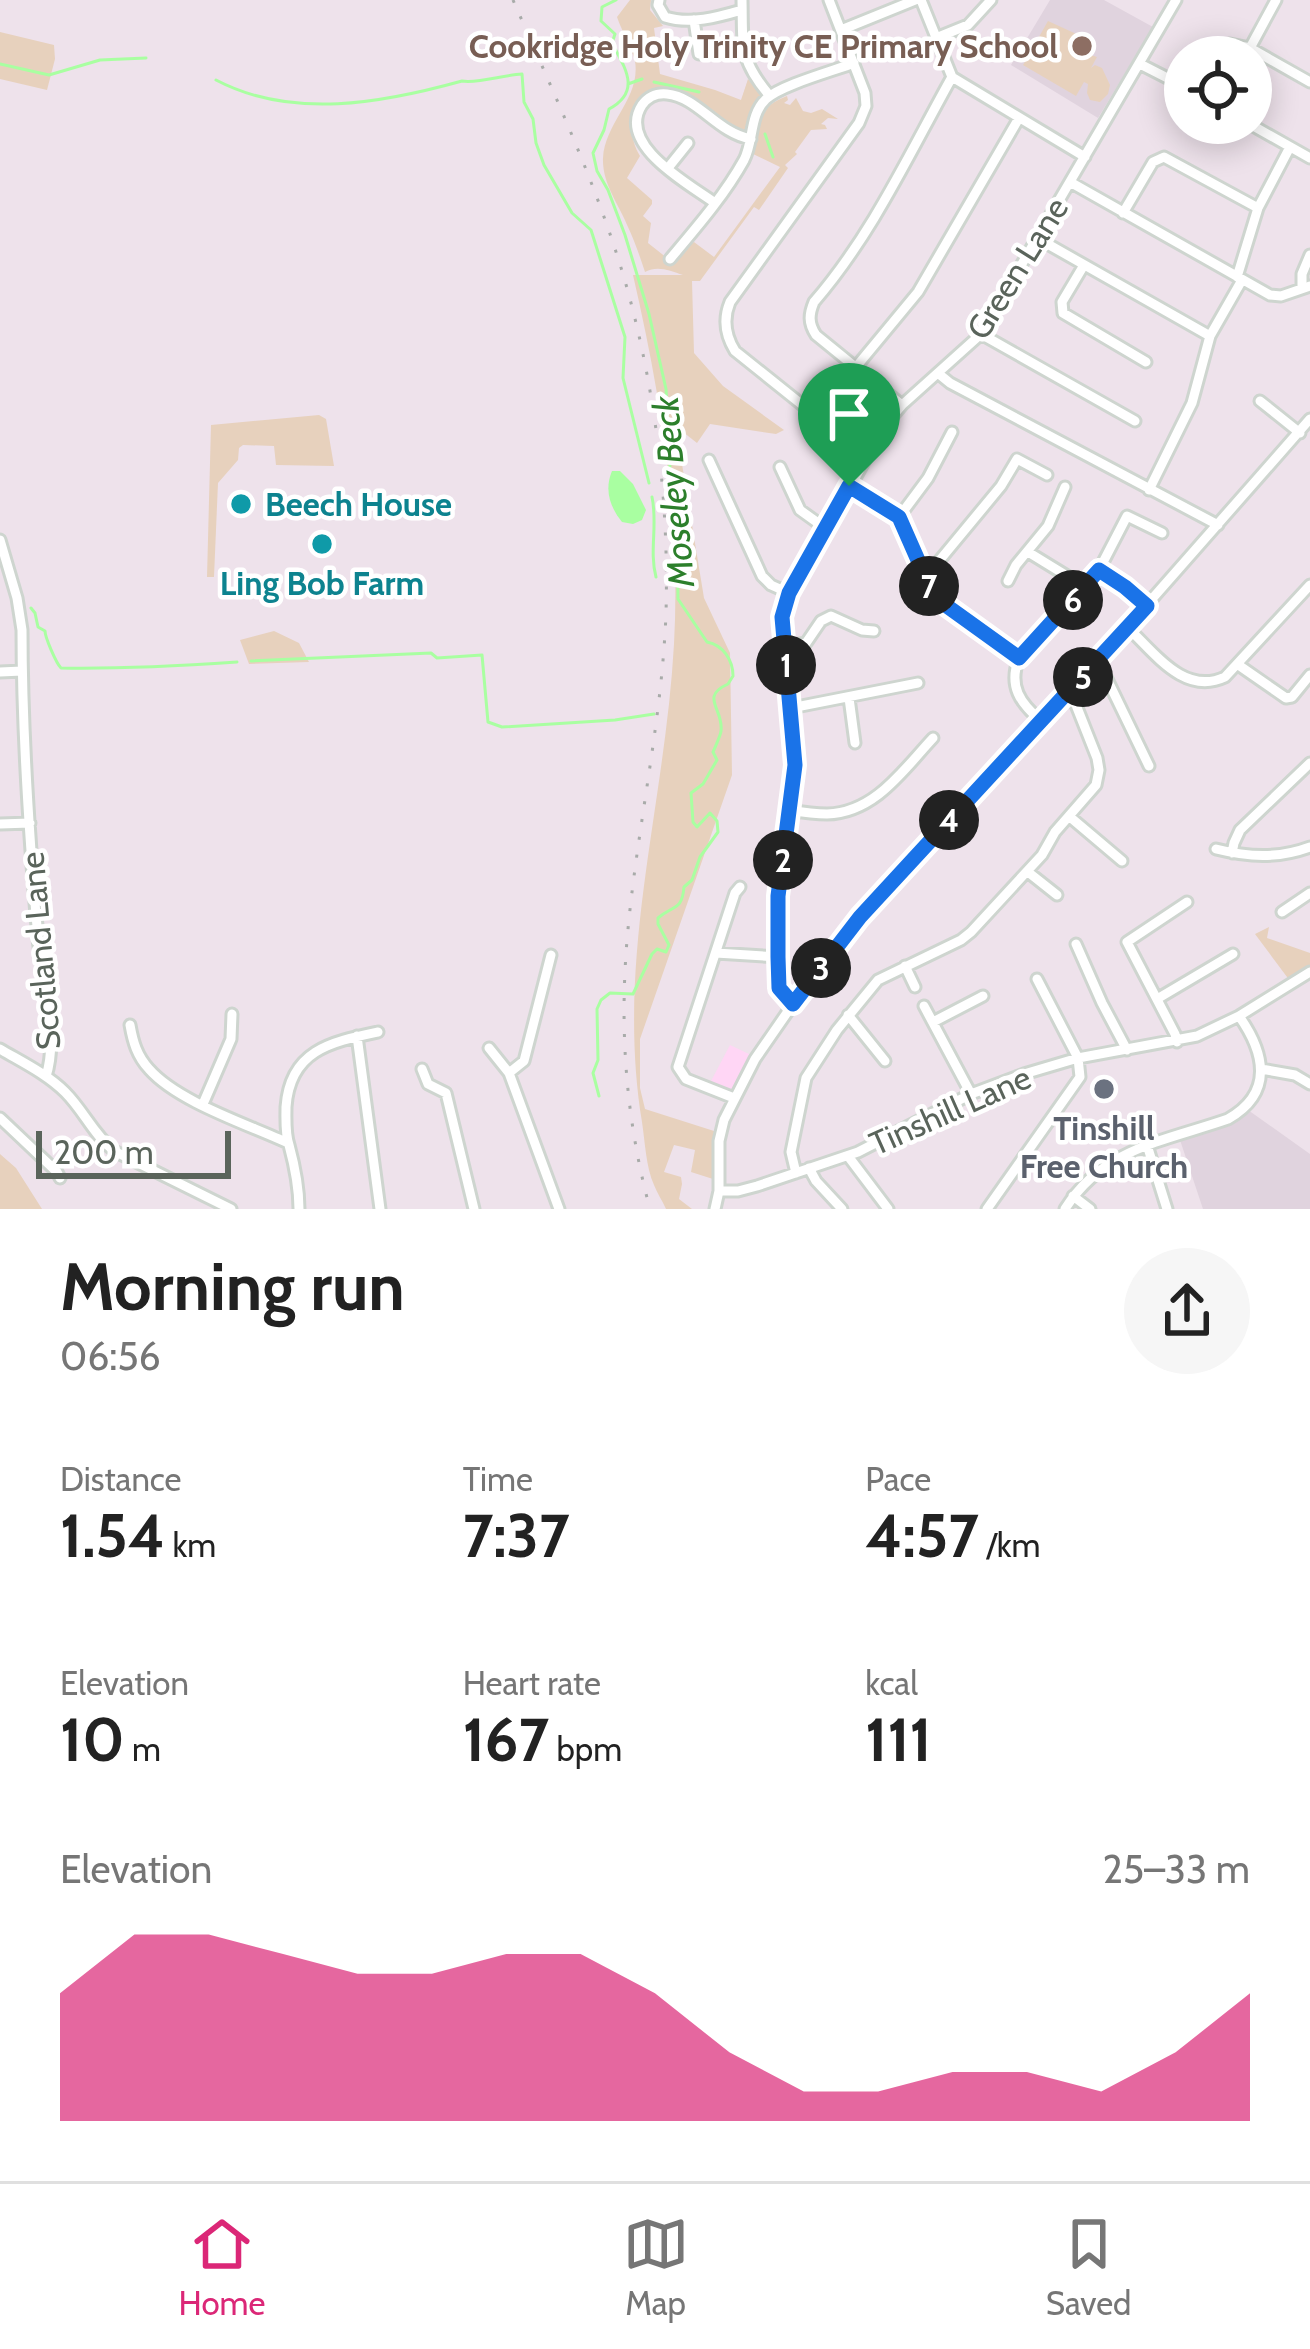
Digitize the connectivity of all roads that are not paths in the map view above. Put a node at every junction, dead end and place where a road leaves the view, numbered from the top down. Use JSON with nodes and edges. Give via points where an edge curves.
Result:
{"nodes":[{"id":1,"x":659,"y":0,"type":"edge"},
{"id":2,"x":829,"y":0,"type":"edge"},
{"id":3,"x":918,"y":0,"type":"edge"},
{"id":4,"x":991,"y":0,"type":"edge"},
{"id":5,"x":1176,"y":0,"type":"edge"},
{"id":6,"x":1276,"y":0,"type":"edge"},
{"id":7,"x":742,"y":5,"type":"edge"},
{"id":8,"x":694,"y":20,"type":"junction"},
{"id":9,"x":841,"y":30,"type":"junction"},
{"id":10,"x":1256,"y":36,"type":"edge"},
{"id":11,"x":936,"y":38,"type":"junction"},
{"id":12,"x":700,"y":54,"type":"dead end"},
{"id":13,"x":1272,"y":60,"type":"edge"},
{"id":14,"x":854,"y":63,"type":"junction"},
{"id":15,"x":1140,"y":64,"type":"junction"},
{"id":16,"x":1164,"y":76,"type":"edge"},
{"id":17,"x":952,"y":77,"type":"junction"},
{"id":18,"x":1310,"y":82,"type":"edge"},
{"id":19,"x":770,"y":95,"type":"junction"},
{"id":20,"x":1019,"y":118,"type":"junction"},
{"id":21,"x":1272,"y":136,"type":"edge"},
{"id":22,"x":751,"y":139,"type":"junction"},
{"id":23,"x":688,"y":143,"type":"dead end"},
{"id":24,"x":1290,"y":147,"type":"junction"},
{"id":25,"x":1085,"y":157,"type":"junction"},
{"id":26,"x":1310,"y":158,"type":"edge"},
{"id":27,"x":668,"y":168,"type":"junction"},
{"id":28,"x":1070,"y":182,"type":"junction"},
{"id":29,"x":715,"y":203,"type":"junction"},
{"id":30,"x":1258,"y":208,"type":"junction"},
{"id":31,"x":1123,"y":213,"type":"junction"},
{"id":32,"x":1037,"y":238,"type":"junction"},
{"id":33,"x":1310,"y":255,"type":"edge"},
{"id":34,"x":670,"y":259,"type":"dead end"},
{"id":35,"x":1084,"y":265,"type":"junction"},
{"id":36,"x":1239,"y":279,"type":"junction"},
{"id":37,"x":1306,"y":287,"type":"edge"},
{"id":38,"x":981,"y":334,"type":"junction"},
{"id":39,"x":1210,"y":336,"type":"junction"},
{"id":40,"x":1146,"y":362,"type":"dead end"},
{"id":41,"x":856,"y":367,"type":"junction"},
{"id":42,"x":939,"y":374,"type":"junction"},
{"id":43,"x":1260,"y":401,"type":"dead end"},
{"id":44,"x":902,"y":405,"type":"junction"},
{"id":45,"x":1310,"y":419,"type":"edge"},
{"id":46,"x":1135,"y":421,"type":"dead end"},
{"id":47,"x":952,"y":432,"type":"dead end"},
{"id":48,"x":1300,"y":433,"type":"junction"},
{"id":49,"x":866,"y":456,"type":"junction"},
{"id":50,"x":709,"y":460,"type":"dead end"},
{"id":51,"x":780,"y":466,"type":"dead end"},
{"id":52,"x":1047,"y":476,"type":"dead end"},
{"id":53,"x":849,"y":486,"type":"junction"},
{"id":54,"x":1065,"y":487,"type":"dead end"},
{"id":55,"x":1149,"y":490,"type":"junction"},
{"id":56,"x":899,"y":517,"type":"junction"},
{"id":57,"x":1218,"y":525,"type":"junction"},
{"id":58,"x":825,"y":527,"type":"junction"},
{"id":59,"x":1162,"y":533,"type":"dead end"},
{"id":60,"x":0,"y":539,"type":"edge"},
{"id":61,"x":1028,"y":552,"type":"junction"},
{"id":62,"x":1099,"y":570,"type":"junction"},
{"id":63,"x":925,"y":578,"type":"junction"},
{"id":64,"x":1008,"y":581,"type":"dead end"},
{"id":65,"x":1310,"y":586,"type":"edge"},
{"id":66,"x":1084,"y":587,"type":"junction"},
{"id":67,"x":789,"y":593,"type":"junction"},
{"id":68,"x":1147,"y":606,"type":"junction"},
{"id":69,"x":1127,"y":627,"type":"junction"},
{"id":70,"x":874,"y":631,"type":"dead end"},
{"id":71,"x":784,"y":647,"type":"junction"},
{"id":72,"x":1019,"y":658,"type":"junction"},
{"id":73,"x":1237,"y":664,"type":"junction"},
{"id":74,"x":1094,"y":665,"type":"junction"},
{"id":75,"x":22,"y":671,"type":"junction"},
{"id":76,"x":0,"y":672,"type":"edge"},
{"id":77,"x":1310,"y":675,"type":"edge"},
{"id":78,"x":918,"y":683,"type":"dead end"},
{"id":79,"x":1066,"y":694,"type":"junction"},
{"id":80,"x":849,"y":698,"type":"junction"},
{"id":81,"x":790,"y":708,"type":"junction"},
{"id":82,"x":1041,"y":721,"type":"junction"},
{"id":83,"x":933,"y":738,"type":"dead end"},
{"id":84,"x":855,"y":743,"type":"dead end"},
{"id":85,"x":1310,"y":763,"type":"edge"},
{"id":86,"x":1148,"y":766,"type":"dead end"},
{"id":87,"x":789,"y":810,"type":"junction"},
{"id":88,"x":1070,"y":817,"type":"junction"},
{"id":89,"x":30,"y":823,"type":"junction"},
{"id":90,"x":0,"y":824,"type":"edge"},
{"id":91,"x":1310,"y":847,"type":"edge"},
{"id":92,"x":1216,"y":849,"type":"dead end"},
{"id":93,"x":1232,"y":853,"type":"junction"},
{"id":94,"x":1122,"y":862,"type":"dead end"},
{"id":95,"x":1028,"y":872,"type":"junction"},
{"id":96,"x":740,"y":887,"type":"dead end"},
{"id":97,"x":1310,"y":893,"type":"edge"},
{"id":98,"x":1057,"y":896,"type":"dead end"},
{"id":99,"x":1187,"y":902,"type":"dead end"},
{"id":100,"x":1282,"y":912,"type":"dead end"},
{"id":101,"x":1076,"y":944,"type":"dead end"},
{"id":102,"x":716,"y":953,"type":"junction"},
{"id":103,"x":1233,"y":954,"type":"dead end"},
{"id":104,"x":551,"y":956,"type":"dead end"},
{"id":105,"x":778,"y":957,"type":"junction"},
{"id":106,"x":904,"y":966,"type":"junction"},
{"id":107,"x":1310,"y":972,"type":"edge"},
{"id":108,"x":1037,"y":979,"type":"dead end"},
{"id":109,"x":915,"y":987,"type":"dead end"},
{"id":110,"x":983,"y":996,"type":"dead end"},
{"id":111,"x":1157,"y":998,"type":"junction"},
{"id":112,"x":793,"y":1004,"type":"junction"},
{"id":113,"x":924,"y":1006,"type":"dead end"},
{"id":114,"x":232,"y":1014,"type":"dead end"},
{"id":115,"x":848,"y":1015,"type":"junction"},
{"id":116,"x":1239,"y":1016,"type":"junction"},
{"id":117,"x":933,"y":1022,"type":"junction"},
{"id":118,"x":130,"y":1025,"type":"dead end"},
{"id":119,"x":378,"y":1032,"type":"dead end"},
{"id":120,"x":357,"y":1036,"type":"junction"},
{"id":121,"x":1177,"y":1042,"type":"junction"},
{"id":122,"x":489,"y":1048,"type":"dead end"},
{"id":123,"x":0,"y":1049,"type":"edge"},
{"id":124,"x":1127,"y":1050,"type":"junction"},
{"id":125,"x":1078,"y":1058,"type":"junction"},
{"id":126,"x":885,"y":1061,"type":"dead end"},
{"id":127,"x":422,"y":1069,"type":"dead end"},
{"id":128,"x":1262,"y":1069,"type":"junction"},
{"id":129,"x":509,"y":1073,"type":"junction"},
{"id":130,"x":46,"y":1076,"type":"junction"},
{"id":131,"x":1310,"y":1084,"type":"edge"},
{"id":132,"x":971,"y":1094,"type":"junction"},
{"id":133,"x":734,"y":1098,"type":"junction"},
{"id":134,"x":203,"y":1104,"type":"junction"},
{"id":135,"x":0,"y":1118,"type":"edge"},
{"id":136,"x":288,"y":1142,"type":"junction"},
{"id":137,"x":1147,"y":1145,"type":"junction"},
{"id":138,"x":848,"y":1156,"type":"junction"},
{"id":139,"x":809,"y":1168,"type":"junction"},
{"id":140,"x":796,"y":1173,"type":"junction"},
{"id":141,"x":60,"y":1178,"type":"dead end"},
{"id":142,"x":719,"y":1191,"type":"junction"},
{"id":143,"x":1073,"y":1196,"type":"junction"},
{"id":144,"x":231,"y":1209,"type":"edge"},
{"id":145,"x":299,"y":1209,"type":"edge"},
{"id":146,"x":380,"y":1209,"type":"edge"},
{"id":147,"x":474,"y":1209,"type":"edge"},
{"id":148,"x":559,"y":1209,"type":"edge"},
{"id":149,"x":715,"y":1209,"type":"edge"},
{"id":150,"x":842,"y":1209,"type":"edge"},
{"id":151,"x":888,"y":1209,"type":"edge"},
{"id":152,"x":987,"y":1209,"type":"edge"},
{"id":153,"x":1065,"y":1209,"type":"edge"},
{"id":154,"x":1090,"y":1209,"type":"edge"},
{"id":155,"x":1167,"y":1209,"type":"edge"}],
"edges":[{"from":1,"to":8,"type":"street","via":[[665,17]]},
{"from":2,"to":9,"type":"street"},
{"from":3,"to":9,"type":"street"},
{"from":3,"to":11,"type":"street"},
{"from":4,"to":11,"type":"street","via":[[975,20]]},
{"from":5,"to":15,"type":"street","name":"Green Lane"},
{"from":6,"to":10,"type":"street"},
{"from":7,"to":8,"type":"street"},
{"from":7,"to":19,"type":"street","via":[[746,64]]},
{"from":8,"to":12,"type":"street"},
{"from":9,"to":14,"type":"street"},
{"from":11,"to":17,"type":"street"},
{"from":13,"to":18,"type":"street"},
{"from":14,"to":19,"type":"street"},
{"from":14,"to":49,"type":"street","via":[[863,115],[730,302],[726,329],[735,351]]},
{"from":15,"to":16,"type":"street"},
{"from":15,"to":25,"type":"street","name":"Green Lane"},
{"from":17,"to":20,"type":"street"},
{"from":17,"to":41,"type":"street","via":[[866,232],[810,310],[816,335]]},
{"from":19,"to":22,"type":"street"},
{"from":20,"to":25,"type":"street"},
{"from":20,"to":41,"type":"street","via":[[918,292]]},
{"from":21,"to":24,"type":"street"},
{"from":22,"to":27,"type":"street","via":[[679,97],[657,94],[642,105],[637,131]]},
{"from":22,"to":29,"type":"street"},
{"from":23,"to":27,"type":"street"},
{"from":24,"to":26,"type":"street"},
{"from":24,"to":30,"type":"street"},
{"from":25,"to":28,"type":"street","name":"Green Lane"},
{"from":27,"to":29,"type":"street"},
{"from":28,"to":31,"type":"street"},
{"from":28,"to":32,"type":"street","name":"Green Lane"},
{"from":29,"to":34,"type":"street"},
{"from":30,"to":31,"type":"street","via":[[1164,158]]},
{"from":30,"to":36,"type":"street"},
{"from":31,"to":36,"type":"street"},
{"from":32,"to":35,"type":"street"},
{"from":32,"to":38,"type":"street","name":"Green Lane"},
{"from":33,"to":37,"type":"street"},
{"from":35,"to":39,"type":"street"},
{"from":35,"to":40,"type":"street","via":[[1063,313]]},
{"from":36,"to":37,"type":"street","via":[[1276,296]]},
{"from":36,"to":39,"type":"street"},
{"from":38,"to":42,"type":"street","name":"Green Lane"},
{"from":38,"to":46,"type":"street"},
{"from":39,"to":55,"type":"street","via":[[1192,403]]},
{"from":41,"to":44,"type":"street"},
{"from":42,"to":44,"type":"street","name":"Green Lane"},
{"from":42,"to":55,"type":"street"},
{"from":43,"to":48,"type":"street"},
{"from":44,"to":49,"type":"street","name":"Green Lane"},
{"from":45,"to":48,"type":"street"},
{"from":47,"to":56,"type":"street"},
{"from":48,"to":57,"type":"street"},
{"from":49,"to":53,"type":"street","name":"Green Lane"},
{"from":50,"to":67,"type":"street","via":[[762,576]]},
{"from":51,"to":58,"type":"street","via":[[800,510]]},
{"from":52,"to":63,"type":"street","via":[[1017,459]]},
{"from":53,"to":56,"type":"street"},
{"from":53,"to":58,"type":"street","name":"Green Lane"},
{"from":54,"to":61,"type":"street"},
{"from":55,"to":57,"type":"street"},
{"from":56,"to":63,"type":"street"},
{"from":57,"to":68,"type":"street"},
{"from":58,"to":67,"type":"street","name":"Green Lane"},
{"from":59,"to":62,"type":"street","via":[[1127,516]]},
{"from":60,"to":75,"type":"street","name":"Scotland Lane","via":[[17,598]]},
{"from":61,"to":64,"type":"street"},
{"from":61,"to":66,"type":"street"},
{"from":62,"to":66,"type":"street"},
{"from":62,"to":68,"type":"street"},
{"from":63,"to":72,"type":"street","via":[[944,604]]},
{"from":65,"to":73,"type":"street"},
{"from":66,"to":72,"type":"street"},
{"from":67,"to":71,"type":"street","name":"Green Lane"},
{"from":68,"to":69,"type":"street"},
{"from":69,"to":73,"type":"street","via":[[1190,681],[1213,682]]},
{"from":69,"to":74,"type":"street"},
{"from":70,"to":71,"type":"street","via":[[831,616],[806,644]]},
{"from":71,"to":81,"type":"street","name":"Green Lane"},
{"from":72,"to":82,"type":"street","via":[[1015,689]]},
{"from":73,"to":77,"type":"street","via":[[1289,699]]},
{"from":74,"to":79,"type":"street"},
{"from":74,"to":86,"type":"street"},
{"from":75,"to":76,"type":"street"},
{"from":75,"to":89,"type":"street","name":"Scotland Lane"},
{"from":78,"to":80,"type":"street"},
{"from":79,"to":82,"type":"street"},
{"from":79,"to":88,"type":"street","via":[[1099,770],[1092,793]]},
{"from":80,"to":81,"type":"street"},
{"from":80,"to":84,"type":"street"},
{"from":81,"to":87,"type":"street","name":"Green Lane"},
{"from":82,"to":112,"type":"street","via":[[860,917]]},
{"from":83,"to":87,"type":"street","via":[[868,802],[826,814]]},
{"from":85,"to":93,"type":"street","via":[[1240,830]]},
{"from":87,"to":105,"type":"street","name":"Green Lane"},
{"from":88,"to":94,"type":"street"},
{"from":88,"to":95,"type":"street"},
{"from":89,"to":90,"type":"street"},
{"from":89,"to":130,"type":"street","name":"Scotland Lane","via":[[50,1035]]},
{"from":91,"to":93,"type":"street"},
{"from":92,"to":93,"type":"street"},
{"from":95,"to":98,"type":"street"},
{"from":95,"to":106,"type":"street","via":[[967,937]]},
{"from":96,"to":102,"type":"street"},
{"from":97,"to":100,"type":"street"},
{"from":99,"to":111,"type":"street","via":[[1126,942]]},
{"from":101,"to":124,"type":"street"},
{"from":102,"to":105,"type":"street"},
{"from":102,"to":133,"type":"street","via":[[678,1067],[686,1079]]},
{"from":103,"to":111,"type":"street"},
{"from":104,"to":129,"type":"street","via":[[524,1060]]},
{"from":105,"to":112,"type":"street","name":"Green Lane","via":[[779,988]]},
{"from":106,"to":109,"type":"street"},
{"from":106,"to":115,"type":"street","via":[[878,980]]},
{"from":107,"to":116,"type":"street","name":"Tinshill Lane"},
{"from":108,"to":125,"type":"street"},
{"from":110,"to":117,"type":"street"},
{"from":111,"to":121,"type":"street"},
{"from":112,"to":133,"type":"street"},
{"from":113,"to":117,"type":"street"},
{"from":114,"to":134,"type":"street","via":[[231,1039]]},
{"from":115,"to":126,"type":"street"},
{"from":115,"to":140,"type":"street","via":[[808,1074],[791,1152]]},
{"from":116,"to":121,"type":"street","name":"Tinshill Lane"},
{"from":116,"to":128,"type":"street"},
{"from":117,"to":132,"type":"street"},
{"from":118,"to":134,"type":"street","via":[[150,1071]]},
{"from":119,"to":120,"type":"street"},
{"from":120,"to":136,"type":"street","via":[[320,1048],[294,1074]]},
{"from":120,"to":146,"type":"street"},
{"from":121,"to":124,"type":"street","name":"Tinshill Lane"},
{"from":122,"to":129,"type":"street"},
{"from":123,"to":130,"type":"street"},
{"from":124,"to":125,"type":"street","name":"Tinshill Lane"},
{"from":125,"to":132,"type":"street","name":"Tinshill Lane"},
{"from":125,"to":152,"type":"street","via":[[1078,1081]]},
{"from":127,"to":147,"type":"street","via":[[428,1084],[446,1093]]},
{"from":128,"to":131,"type":"street"},
{"from":128,"to":137,"type":"street","via":[[1240,1112]]},
{"from":129,"to":148,"type":"street"},
{"from":130,"to":144,"type":"street","via":[[114,1151]]},
{"from":132,"to":138,"type":"street","name":"Tinshill Lane"},
{"from":133,"to":142,"type":"street","via":[[719,1141]]},
{"from":134,"to":136,"type":"street"},
{"from":135,"to":141,"type":"street"},
{"from":136,"to":145,"type":"street"},
{"from":137,"to":143,"type":"street","via":[[1100,1169]]},
{"from":137,"to":155,"type":"street"},
{"from":138,"to":139,"type":"street","name":"Tinshill Lane"},
{"from":138,"to":151,"type":"street"},
{"from":139,"to":140,"type":"street","name":"Tinshill Lane"},
{"from":139,"to":150,"type":"street"},
{"from":140,"to":142,"type":"street","name":"Tinshill Lane"},
{"from":142,"to":149,"type":"street"},
{"from":143,"to":153,"type":"street"},
{"from":143,"to":154,"type":"street"}]}
